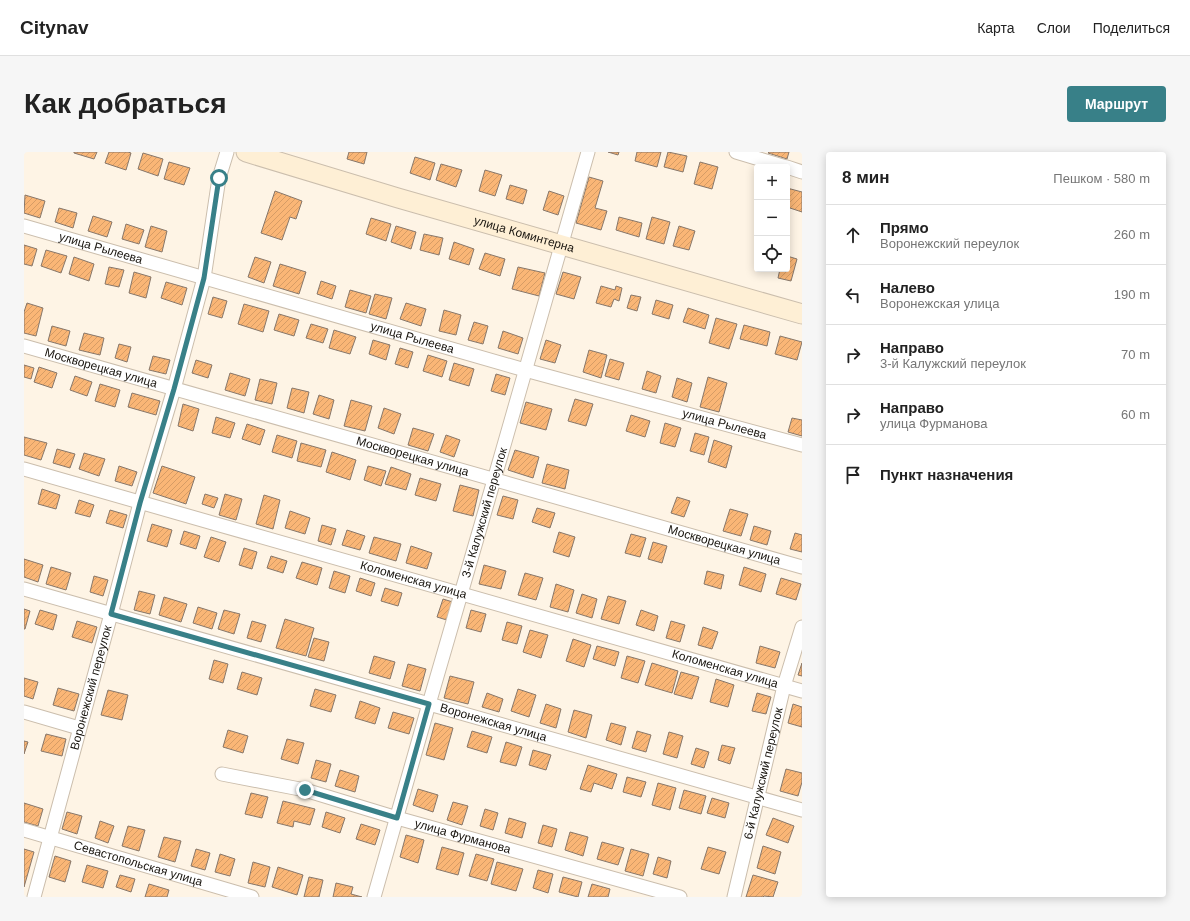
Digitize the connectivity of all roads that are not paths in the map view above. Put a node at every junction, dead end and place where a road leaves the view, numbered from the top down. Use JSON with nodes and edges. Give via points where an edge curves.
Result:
{"nodes":[{"id":1,"x":227,"y":152,"type":"edge"},
{"id":2,"x":246,"y":152,"type":"edge"},
{"id":3,"x":588,"y":152,"type":"edge"},
{"id":4,"x":736,"y":152,"type":"edge"},
{"id":5,"x":776,"y":164,"type":"edge"},
{"id":6,"x":790,"y":168,"type":"edge"},
{"id":7,"x":802,"y":172,"type":"edge"},
{"id":8,"x":24,"y":226,"type":"edge"},
{"id":9,"x":562,"y":244,"type":"junction"},
{"id":10,"x":204,"y":278,"type":"junction"},
{"id":11,"x":802,"y":314,"type":"edge"},
{"id":12,"x":24,"y":346,"type":"edge"},
{"id":13,"x":525,"y":370,"type":"junction"},
{"id":14,"x":174,"y":389,"type":"junction"},
{"id":15,"x":802,"y":445,"type":"edge"},
{"id":16,"x":24,"y":469,"type":"edge"},
{"id":17,"x":494,"y":480,"type":"junction"},
{"id":18,"x":140,"y":503,"type":"junction"},
{"id":19,"x":802,"y":567,"type":"edge"},
{"id":20,"x":24,"y":589,"type":"edge"},
{"id":21,"x":462,"y":593,"type":"junction"},
{"id":22,"x":111,"y":614,"type":"junction"},
{"id":23,"x":802,"y":627,"type":"edge"},
{"id":24,"x":784,"y":686,"type":"junction"},
{"id":25,"x":802,"y":691,"type":"edge"},
{"id":26,"x":429,"y":704,"type":"junction"},
{"id":27,"x":24,"y":712,"type":"edge"},
{"id":28,"x":79,"y":728,"type":"junction"},
{"id":29,"x":222,"y":774,"type":"dead end"},
{"id":30,"x":757,"y":796,"type":"junction"},
{"id":31,"x":802,"y":810,"type":"edge"},
{"id":32,"x":397,"y":818,"type":"junction"},
{"id":33,"x":24,"y":830,"type":"edge"},
{"id":34,"x":50,"y":838,"type":"junction"},
{"id":35,"x":34,"y":897,"type":"edge"},
{"id":36,"x":252,"y":897,"type":"edge"},
{"id":37,"x":374,"y":897,"type":"edge"},
{"id":38,"x":680,"y":897,"type":"edge"},
{"id":39,"x":734,"y":897,"type":"edge"}],
"edges":[{"from":1,"to":10,"type":"street","name":"Воронежский переулок","via":[[219,178]]},
{"from":2,"to":9,"type":"street","name":"улица Коминтерна"},
{"from":3,"to":9,"type":"street","name":"3-й Калужский переулок"},
{"from":4,"to":5,"type":"street"},
{"from":6,"to":7,"type":"street"},
{"from":8,"to":10,"type":"street","name":"улица Рылеева"},
{"from":9,"to":11,"type":"street","name":"улица Коминтерна"},
{"from":9,"to":13,"type":"street","name":"3-й Калужский переулок"},
{"from":10,"to":13,"type":"street","name":"улица Рылеева"},
{"from":10,"to":14,"type":"street","name":"Воронежский переулок"},
{"from":12,"to":14,"type":"street","name":"Москворецкая улица"},
{"from":13,"to":15,"type":"street","name":"улица Рылеева"},
{"from":13,"to":17,"type":"street","name":"3-й Калужский переулок"},
{"from":14,"to":17,"type":"street","name":"Москворецкая улица"},
{"from":14,"to":18,"type":"street","name":"Воронежский переулок"},
{"from":16,"to":18,"type":"street","name":"Коломенская улица"},
{"from":17,"to":19,"type":"street","name":"Москворецкая улица"},
{"from":17,"to":21,"type":"street","name":"3-й Калужский переулок"},
{"from":18,"to":21,"type":"street","name":"Коломенская улица"},
{"from":18,"to":22,"type":"street","name":"Воронежский переулок"},
{"from":20,"to":22,"type":"street","name":"Воронежская улица"},
{"from":21,"to":24,"type":"street","name":"Коломенская улица"},
{"from":21,"to":26,"type":"street","name":"3-й Калужский переулок"},
{"from":22,"to":26,"type":"street","name":"Воронежская улица"},
{"from":22,"to":28,"type":"street","name":"Воронежский переулок"},
{"from":23,"to":24,"type":"street","name":"6-й Калужский переулок"},
{"from":24,"to":25,"type":"street","name":"Коломенская улица"},
{"from":24,"to":30,"type":"street","name":"6-й Калужский переулок"},
{"from":26,"to":30,"type":"street","name":"Воронежская улица"},
{"from":26,"to":32,"type":"street","name":"3-й Калужский переулок"},
{"from":27,"to":28,"type":"street"},
{"from":28,"to":34,"type":"street","name":"Воронежский переулок"},
{"from":29,"to":32,"type":"street","name":"улица Фурманова","via":[[305,790]]},
{"from":30,"to":31,"type":"street","name":"Воронежская улица"},
{"from":30,"to":39,"type":"street","name":"6-й Калужский переулок"},
{"from":32,"to":37,"type":"street","name":"3-й Калужский переулок"},
{"from":32,"to":38,"type":"street","name":"улица Фурманова"},
{"from":33,"to":34,"type":"street","name":"Севастопольская улица"},
{"from":34,"to":35,"type":"street","name":"Воронежский переулок"},
{"from":34,"to":36,"type":"street","name":"Севастопольская улица"}]}
